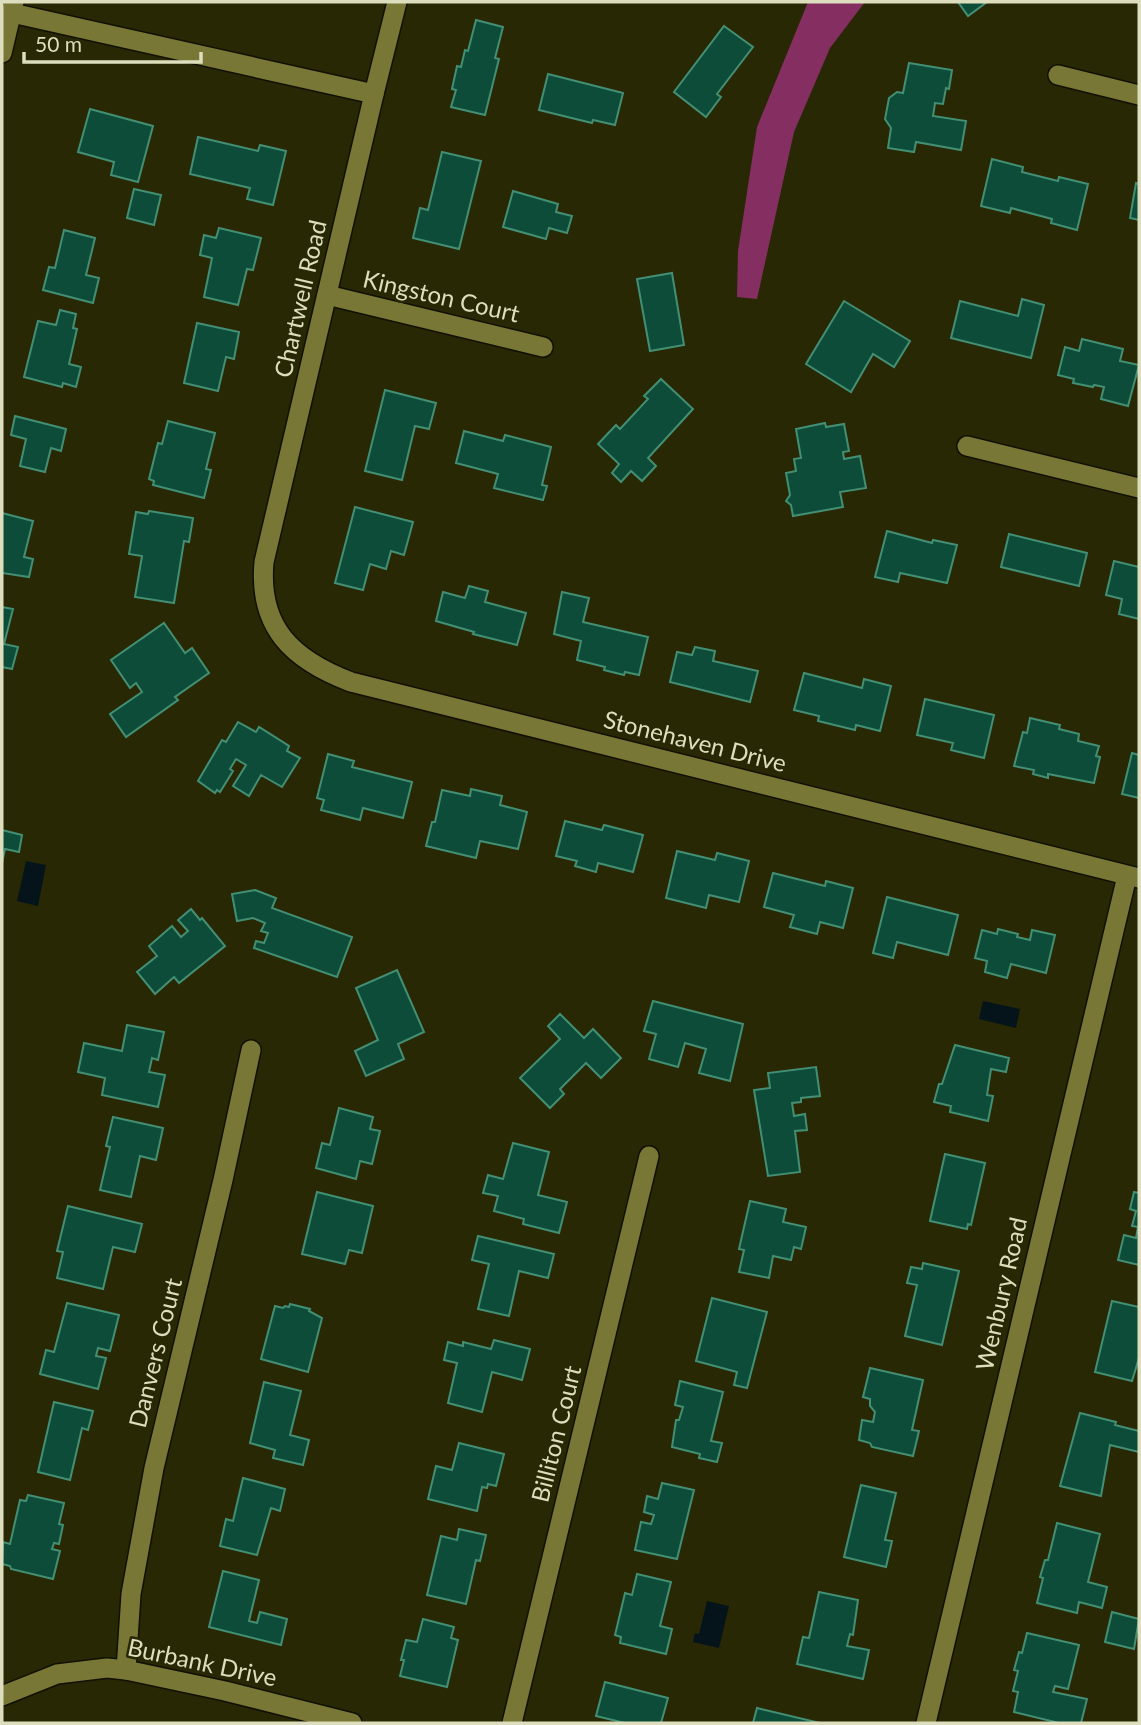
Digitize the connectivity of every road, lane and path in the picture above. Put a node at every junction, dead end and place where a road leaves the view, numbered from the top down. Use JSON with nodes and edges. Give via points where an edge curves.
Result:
{"nodes":[{"id":1,"x":397,"y":2,"type":"edge"},
{"id":2,"x":13,"y":7,"type":"edge"},
{"id":3,"x":2,"y":53,"type":"edge"},
{"id":4,"x":1058,"y":75,"type":"dead end"},
{"id":5,"x":374,"y":94,"type":"junction"},
{"id":6,"x":1139,"y":95,"type":"edge"},
{"id":7,"x":327,"y":295,"type":"junction"},
{"id":8,"x":543,"y":347,"type":"dead end"},
{"id":9,"x":967,"y":446,"type":"dead end"},
{"id":10,"x":1139,"y":488,"type":"edge"},
{"id":11,"x":267,"y":608,"type":"joint"},
{"id":12,"x":1133,"y":877,"type":"edge"},
{"id":13,"x":251,"y":1051,"type":"dead end"},
{"id":14,"x":649,"y":1156,"type":"dead end"},
{"id":15,"x":126,"y":1670,"type":"junction"},
{"id":16,"x":2,"y":1696,"type":"edge"},
{"id":17,"x":352,"y":1723,"type":"edge"},
{"id":18,"x":512,"y":1723,"type":"edge"},
{"id":19,"x":926,"y":1723,"type":"edge"}],
"edges":[{"from":1,"to":5,"type":"street","name":"Chartwell Road"},
{"from":2,"to":3,"type":"street"},
{"from":2,"to":5,"type":"street"},
{"from":4,"to":6,"type":"street"},
{"from":5,"to":7,"type":"street","name":"Chartwell Road"},
{"from":7,"to":8,"type":"street","name":"Kingston Court"},
{"from":7,"to":11,"type":"street","name":"Chartwell Road","via":[[264,562]]},
{"from":9,"to":10,"type":"street"},
{"from":11,"to":12,"type":"street","name":"Stonehaven Drive","via":[[291,649],[314,667],[351,682]]},
{"from":12,"to":19,"type":"street","name":"Wenbury Road"},
{"from":13,"to":15,"type":"street","name":"Danvers Court","via":[[154,1468],[131,1594]]},
{"from":14,"to":18,"type":"street","name":"Billiton Court"},
{"from":15,"to":16,"type":"street","name":"Burbank Drive","via":[[57,1674]]},
{"from":15,"to":17,"type":"street","name":"Burbank Drive"}]}
